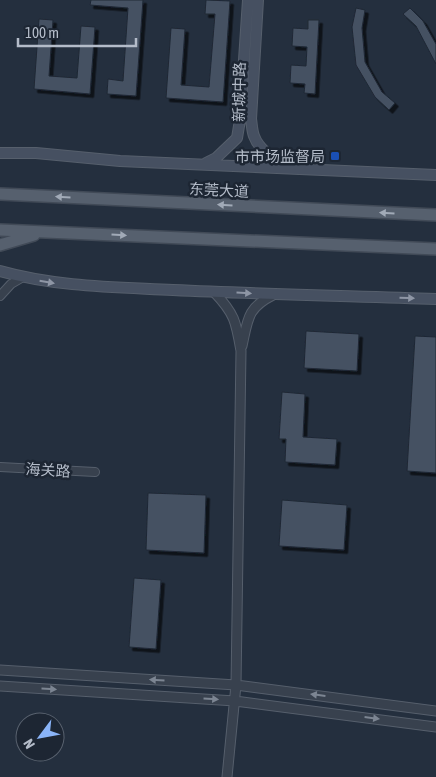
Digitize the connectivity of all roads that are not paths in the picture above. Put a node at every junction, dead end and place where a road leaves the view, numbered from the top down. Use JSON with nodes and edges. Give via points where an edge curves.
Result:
{"nodes":[{"id":1,"x":248,"y":0,"type":"edge"},
{"id":2,"x":258,"y":0,"type":"edge"},
{"id":3,"x":0,"y":154,"type":"edge"},
{"id":4,"x":203,"y":164,"type":"junction"},
{"id":5,"x":290,"y":168,"type":"junction"},
{"id":6,"x":436,"y":175,"type":"edge"},
{"id":7,"x":0,"y":189,"type":"edge"},
{"id":8,"x":0,"y":194,"type":"edge"},
{"id":9,"x":20,"y":194,"type":"junction"},
{"id":10,"x":436,"y":215,"type":"edge"},
{"id":11,"x":0,"y":230,"type":"edge"},
{"id":12,"x":46,"y":232,"type":"junction"},
{"id":13,"x":0,"y":244,"type":"edge"},
{"id":14,"x":436,"y":249,"type":"edge"},
{"id":15,"x":0,"y":270,"type":"edge"},
{"id":16,"x":23,"y":277,"type":"junction"},
{"id":17,"x":214,"y":292,"type":"junction"},
{"id":18,"x":273,"y":294,"type":"junction"},
{"id":19,"x":0,"y":296,"type":"edge"},
{"id":20,"x":436,"y":299,"type":"edge"},
{"id":21,"x":241,"y":351,"type":"junction"},
{"id":22,"x":0,"y":467,"type":"edge"},
{"id":23,"x":95,"y":472,"type":"dead end"},
{"id":24,"x":0,"y":670,"type":"edge"},
{"id":25,"x":236,"y":685,"type":"junction"},
{"id":26,"x":0,"y":686,"type":"edge"},
{"id":27,"x":235,"y":701,"type":"junction"},
{"id":28,"x":436,"y":711,"type":"edge"},
{"id":29,"x":436,"y":727,"type":"edge"},
{"id":30,"x":227,"y":777,"type":"edge"}],
"edges":[{"from":1,"to":4,"type":"main road","name":"新城中路","via":[[237,138],[216,158]]},
{"from":2,"to":5,"type":"main road","name":"新城中路","via":[[251,119],[254,137],[264,151]]},
{"from":3,"to":4,"type":"main road","via":[[36,153]]},
{"from":4,"to":5,"type":"main road"},
{"from":5,"to":6,"type":"main road"},
{"from":7,"to":9,"type":"main road"},
{"from":8,"to":9,"type":"main road","name":"东莞大道"},
{"from":10,"to":9,"type":"main road","name":"东莞大道","one_way":true},
{"from":11,"to":12,"type":"main road"},
{"from":12,"to":13,"type":"main road"},
{"from":12,"to":14,"type":"main road","one_way":true},
{"from":15,"to":16,"type":"main road"},
{"from":16,"to":17,"type":"main road","one_way":true,"via":[[52,283]]},
{"from":16,"to":19,"type":"street"},
{"from":17,"to":18,"type":"main road","one_way":true},
{"from":17,"to":21,"type":"street","via":[[228,306],[234,319]]},
{"from":18,"to":20,"type":"main road","one_way":true},
{"from":18,"to":21,"type":"street","via":[[254,306]]},
{"from":21,"to":25,"type":"street"},
{"from":22,"to":23,"type":"street","name":"海关路"},
{"from":25,"to":24,"type":"street","one_way":true},
{"from":25,"to":27,"type":"street"},
{"from":28,"to":25,"type":"street","one_way":true},
{"from":26,"to":27,"type":"street","one_way":true},
{"from":27,"to":29,"type":"street","one_way":true},
{"from":27,"to":30,"type":"street"}]}
